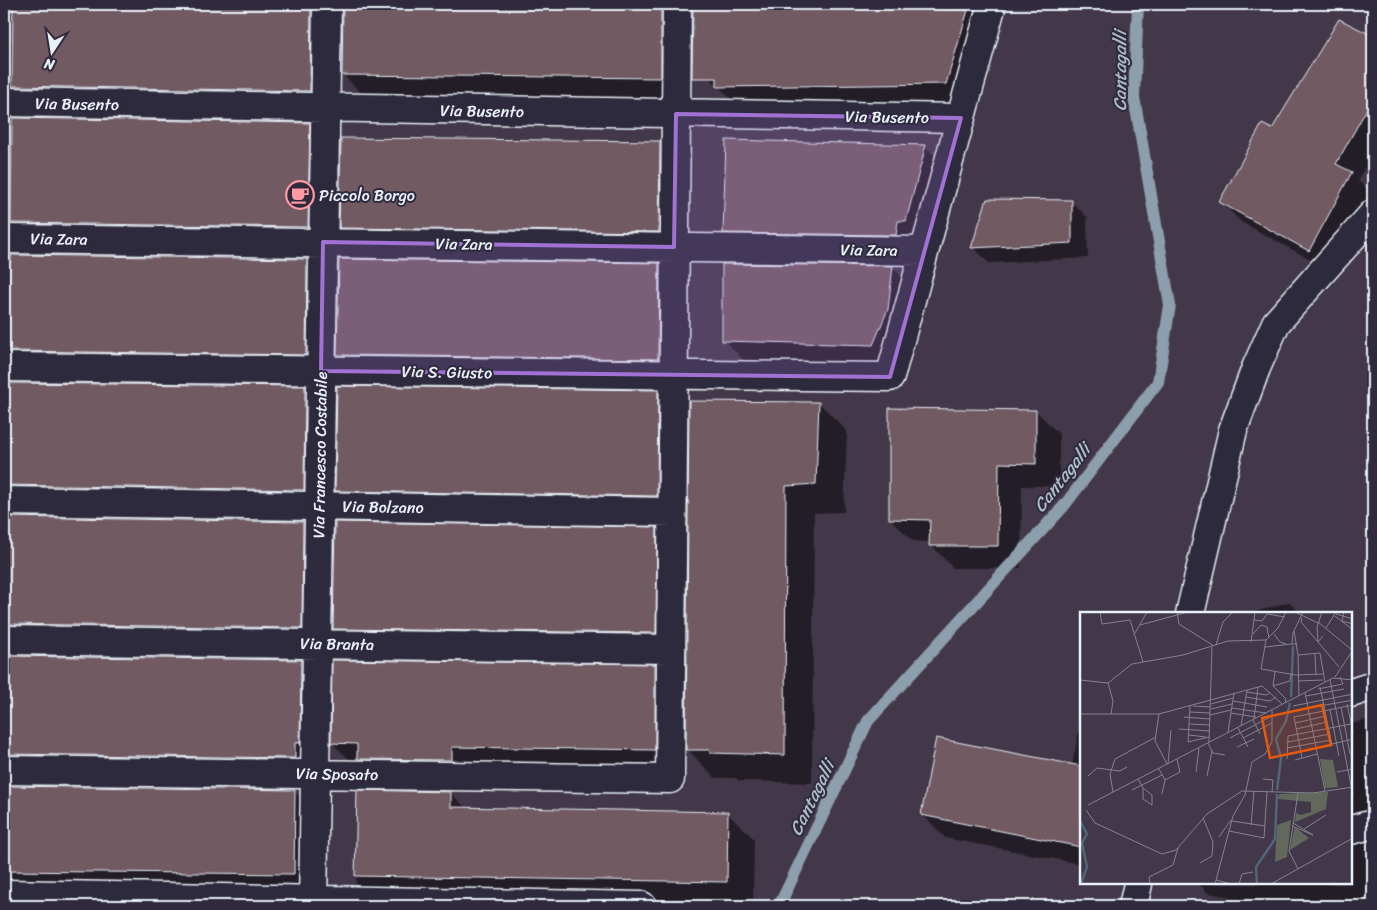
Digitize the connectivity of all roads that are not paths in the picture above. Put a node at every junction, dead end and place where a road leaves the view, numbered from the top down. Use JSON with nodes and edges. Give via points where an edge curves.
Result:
{"nodes":[{"id":1,"x":327,"y":4,"type":"edge"},
{"id":2,"x":677,"y":4,"type":"edge"},
{"id":3,"x":992,"y":4,"type":"edge"},
{"id":4,"x":4,"y":102,"type":"edge"},
{"id":5,"x":325,"y":108,"type":"junction"},
{"id":6,"x":676,"y":114,"type":"junction"},
{"id":7,"x":960,"y":118,"type":"junction"},
{"id":8,"x":1373,"y":214,"type":"edge"},
{"id":9,"x":4,"y":238,"type":"edge"},
{"id":10,"x":323,"y":242,"type":"junction"},
{"id":11,"x":674,"y":247,"type":"junction"},
{"id":12,"x":924,"y":251,"type":"junction"},
{"id":13,"x":4,"y":367,"type":"edge"},
{"id":14,"x":321,"y":371,"type":"junction"},
{"id":15,"x":673,"y":375,"type":"junction"},
{"id":16,"x":4,"y":501,"type":"edge"},
{"id":17,"x":319,"y":506,"type":"junction"},
{"id":18,"x":672,"y":512,"type":"junction"},
{"id":19,"x":1190,"y":612,"type":"edge"},
{"id":20,"x":4,"y":640,"type":"edge"},
{"id":21,"x":317,"y":644,"type":"junction"},
{"id":22,"x":671,"y":649,"type":"junction"},
{"id":23,"x":1373,"y":686,"type":"edge"},
{"id":24,"x":1352,"y":693,"type":"edge"},
{"id":25,"x":4,"y":770,"type":"edge"},
{"id":26,"x":315,"y":774,"type":"junction"},
{"id":27,"x":1373,"y":824,"type":"edge"},
{"id":28,"x":1352,"y":830,"type":"edge"},
{"id":29,"x":4,"y":894,"type":"edge"},
{"id":30,"x":313,"y":903,"type":"edge"},
{"id":31,"x":642,"y":906,"type":"edge"}],
"edges":[{"from":1,"to":5,"type":"street","name":"Via Francesco Costabile"},
{"from":2,"to":6,"type":"street"},
{"from":3,"to":7,"type":"street"},
{"from":4,"to":5,"type":"street","name":"Via Busento"},
{"from":5,"to":6,"type":"street","name":"Via Busento"},
{"from":5,"to":10,"type":"street","name":"Via Francesco Costabile"},
{"from":6,"to":7,"type":"street","name":"Via Busento"},
{"from":6,"to":11,"type":"street"},
{"from":7,"to":12,"type":"street"},
{"from":8,"to":19,"type":"street","via":[[1276,323],[1233,430]]},
{"from":9,"to":10,"type":"street","name":"Via Zara"},
{"from":10,"to":11,"type":"street","name":"Via Zara"},
{"from":10,"to":14,"type":"street","name":"Via Francesco Costabile"},
{"from":11,"to":12,"type":"street","name":"Via Zara"},
{"from":11,"to":15,"type":"street"},
{"from":12,"to":15,"type":"street","name":"Via S. Giusto","via":[[890,377]]},
{"from":13,"to":14,"type":"street","name":"Via S. Giusto"},
{"from":14,"to":15,"type":"street","name":"Via S. Giusto"},
{"from":14,"to":17,"type":"street","name":"Via Francesco Costabile"},
{"from":15,"to":18,"type":"street"},
{"from":16,"to":17,"type":"street","name":"Via Bolzano"},
{"from":17,"to":18,"type":"street","name":"Via Bolzano"},
{"from":17,"to":21,"type":"street","name":"Via Francesco Costabile"},
{"from":18,"to":22,"type":"street"},
{"from":20,"to":21,"type":"street","name":"Via Branta"},
{"from":21,"to":22,"type":"street","name":"Via Branta"},
{"from":21,"to":26,"type":"street","name":"Via Francesco Costabile"},
{"from":22,"to":26,"type":"street","name":"Via Sposato","via":[[670,779]]},
{"from":23,"to":24,"type":"street"},
{"from":25,"to":26,"type":"street","name":"Via Sposato"},
{"from":26,"to":30,"type":"street","name":"Via Francesco Costabile"},
{"from":27,"to":28,"type":"street"},
{"from":29,"to":30,"type":"street"},
{"from":30,"to":31,"type":"street"}]}
